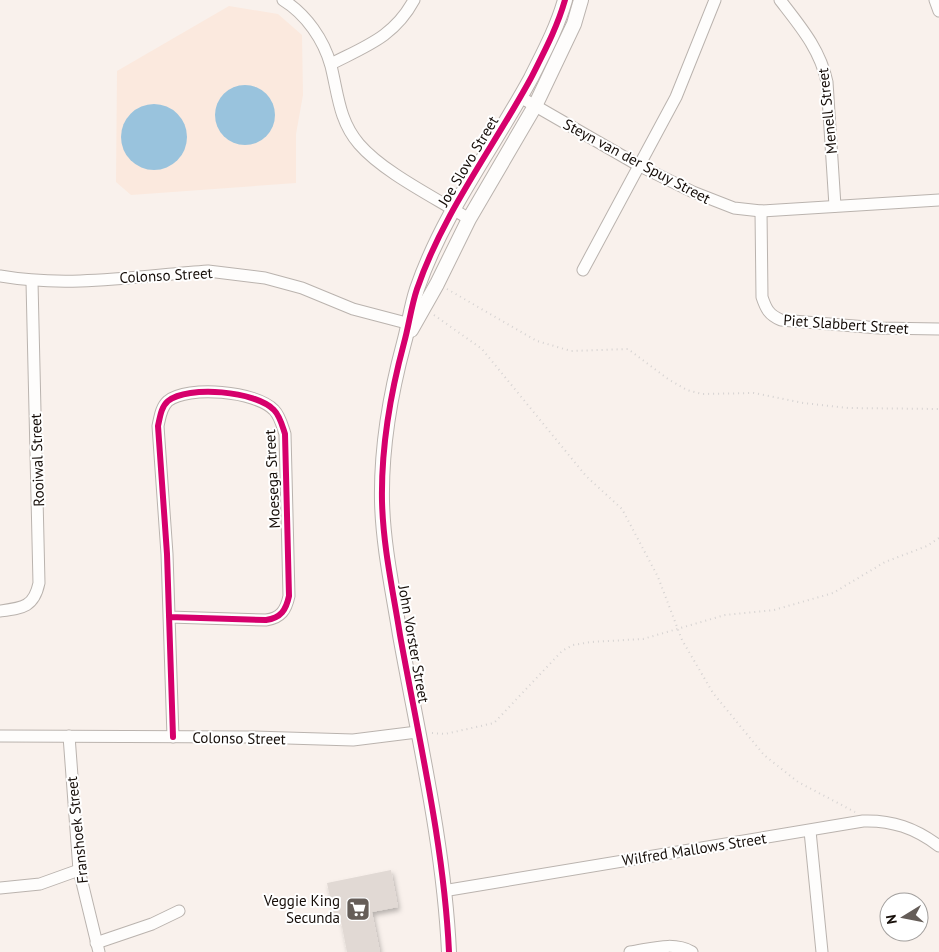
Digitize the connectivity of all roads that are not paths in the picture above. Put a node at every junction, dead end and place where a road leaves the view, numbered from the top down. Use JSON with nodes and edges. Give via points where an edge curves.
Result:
{"nodes":[{"id":1,"x":283,"y":0,"type":"edge"},
{"id":2,"x":414,"y":0,"type":"edge"},
{"id":3,"x":565,"y":0,"type":"edge"},
{"id":4,"x":581,"y":0,"type":"edge"},
{"id":5,"x":716,"y":0,"type":"edge"},
{"id":6,"x":780,"y":0,"type":"edge"},
{"id":7,"x":935,"y":0,"type":"edge"},
{"id":8,"x":939,"y":12,"type":"edge"},
{"id":9,"x":331,"y":64,"type":"junction"},
{"id":10,"x":520,"y":97,"type":"junction"},
{"id":11,"x":535,"y":106,"type":"junction"},
{"id":12,"x":638,"y":164,"type":"junction"},
{"id":13,"x":939,"y":200,"type":"edge"},
{"id":14,"x":835,"y":206,"type":"junction"},
{"id":15,"x":453,"y":209,"type":"junction"},
{"id":16,"x":761,"y":211,"type":"junction"},
{"id":17,"x":469,"y":219,"type":"junction"},
{"id":18,"x":583,"y":270,"type":"dead end"},
{"id":19,"x":0,"y":276,"type":"edge"},
{"id":20,"x":32,"y":282,"type":"junction"},
{"id":21,"x":411,"y":324,"type":"junction"},
{"id":22,"x":939,"y":329,"type":"edge"},
{"id":23,"x":405,"y":340,"type":"joint"},
{"id":24,"x":0,"y":611,"type":"edge"},
{"id":25,"x":169,"y":617,"type":"junction"},
{"id":26,"x":417,"y":732,"type":"junction"},
{"id":27,"x":0,"y":736,"type":"edge"},
{"id":28,"x":69,"y":736,"type":"junction"},
{"id":29,"x":173,"y":737,"type":"junction"},
{"id":30,"x":810,"y":831,"type":"junction"},
{"id":31,"x":939,"y":846,"type":"edge"},
{"id":32,"x":79,"y":870,"type":"junction"},
{"id":33,"x":0,"y":888,"type":"edge"},
{"id":34,"x":443,"y":891,"type":"junction"},
{"id":35,"x":179,"y":911,"type":"dead end"},
{"id":36,"x":98,"y":948,"type":"edge"},
{"id":37,"x":449,"y":952,"type":"edge"},
{"id":38,"x":630,"y":952,"type":"edge"},
{"id":39,"x":692,"y":952,"type":"edge"},
{"id":40,"x":822,"y":952,"type":"edge"}],
"edges":[{"from":1,"to":9,"type":"street","via":[[297,8],[317,34]]},
{"from":2,"to":9,"type":"street","via":[[394,29]]},
{"from":3,"to":10,"type":"street","name":"Joe Slovo Street","via":[[558,25]]},
{"from":4,"to":11,"type":"street","name":"Joe Slovo Street","via":[[574,24]]},
{"from":5,"to":12,"type":"street","via":[[676,97]]},
{"from":6,"to":14,"type":"street","name":"Menell Street","via":[[809,37],[823,64]]},
{"from":7,"to":8,"type":"street"},
{"from":9,"to":15,"type":"street","via":[[342,119],[359,144],[385,167]]},
{"from":10,"to":11,"type":"street","name":"Steyn van der Spuy Street"},
{"from":10,"to":15,"type":"street","name":"Joe Slovo Street"},
{"from":11,"to":12,"type":"street","name":"Steyn van der Spuy Street"},
{"from":11,"to":17,"type":"street","name":"Joe Slovo Street"},
{"from":12,"to":16,"type":"street","name":"Steyn van der Spuy Street","via":[[715,201],[734,208]]},
{"from":12,"to":18,"type":"street"},
{"from":13,"to":14,"type":"street","name":"Steyn van der Spuy Street"},
{"from":14,"to":16,"type":"street","name":"Steyn van der Spuy Street"},
{"from":15,"to":17,"type":"street"},
{"from":15,"to":21,"type":"street","name":"Joe Slovo Street","via":[[418,289]]},
{"from":16,"to":22,"type":"street","name":"Piet Slabbert Street","via":[[762,297],[772,317],[879,328]]},
{"from":17,"to":21,"type":"street","name":"Joe Slovo Street","via":[[424,308]]},
{"from":19,"to":20,"type":"street","name":"Colonso Street"},
{"from":20,"to":21,"type":"street","name":"Colonso Street","via":[[223,272],[302,288],[353,309]]},
{"from":20,"to":24,"type":"street","name":"Rooiwal Street","via":[[39,583],[30,604]]},
{"from":21,"to":23,"type":"street","name":"Joe Slovo Street"},
{"from":23,"to":26,"type":"street","name":"John Vorster Street","via":[[394,379],[386,430],[382,502],[388,564]]},
{"from":25,"to":25,"type":"street","name":"Moesega Street","via":[[158,426],[161,413],[168,401],[178,396],[226,392],[254,398],[274,410],[281,420],[284,434],[287,606],[281,615],[266,620]]},
{"from":25,"to":29,"type":"street","name":"Moesega Street"},
{"from":26,"to":29,"type":"street","name":"Colonso Street","via":[[353,740]]},
{"from":26,"to":34,"type":"street","name":"John Vorster Street"},
{"from":27,"to":28,"type":"street","name":"Colonso Street"},
{"from":28,"to":29,"type":"street","name":"Colonso Street"},
{"from":28,"to":32,"type":"street","name":"Franshoek Street"},
{"from":30,"to":31,"type":"street","name":"Wilfred Mallows Street","via":[[863,821],[896,823],[920,833]]},
{"from":30,"to":34,"type":"street","name":"Wilfred Mallows Street"},
{"from":30,"to":40,"type":"street"},
{"from":32,"to":33,"type":"street","via":[[40,884]]},
{"from":32,"to":36,"type":"street","name":"Franshoek Street"},
{"from":34,"to":37,"type":"street","name":"John Vorster Street"},
{"from":35,"to":36,"type":"street"},
{"from":38,"to":39,"type":"street","via":[[674,946]]}]}
